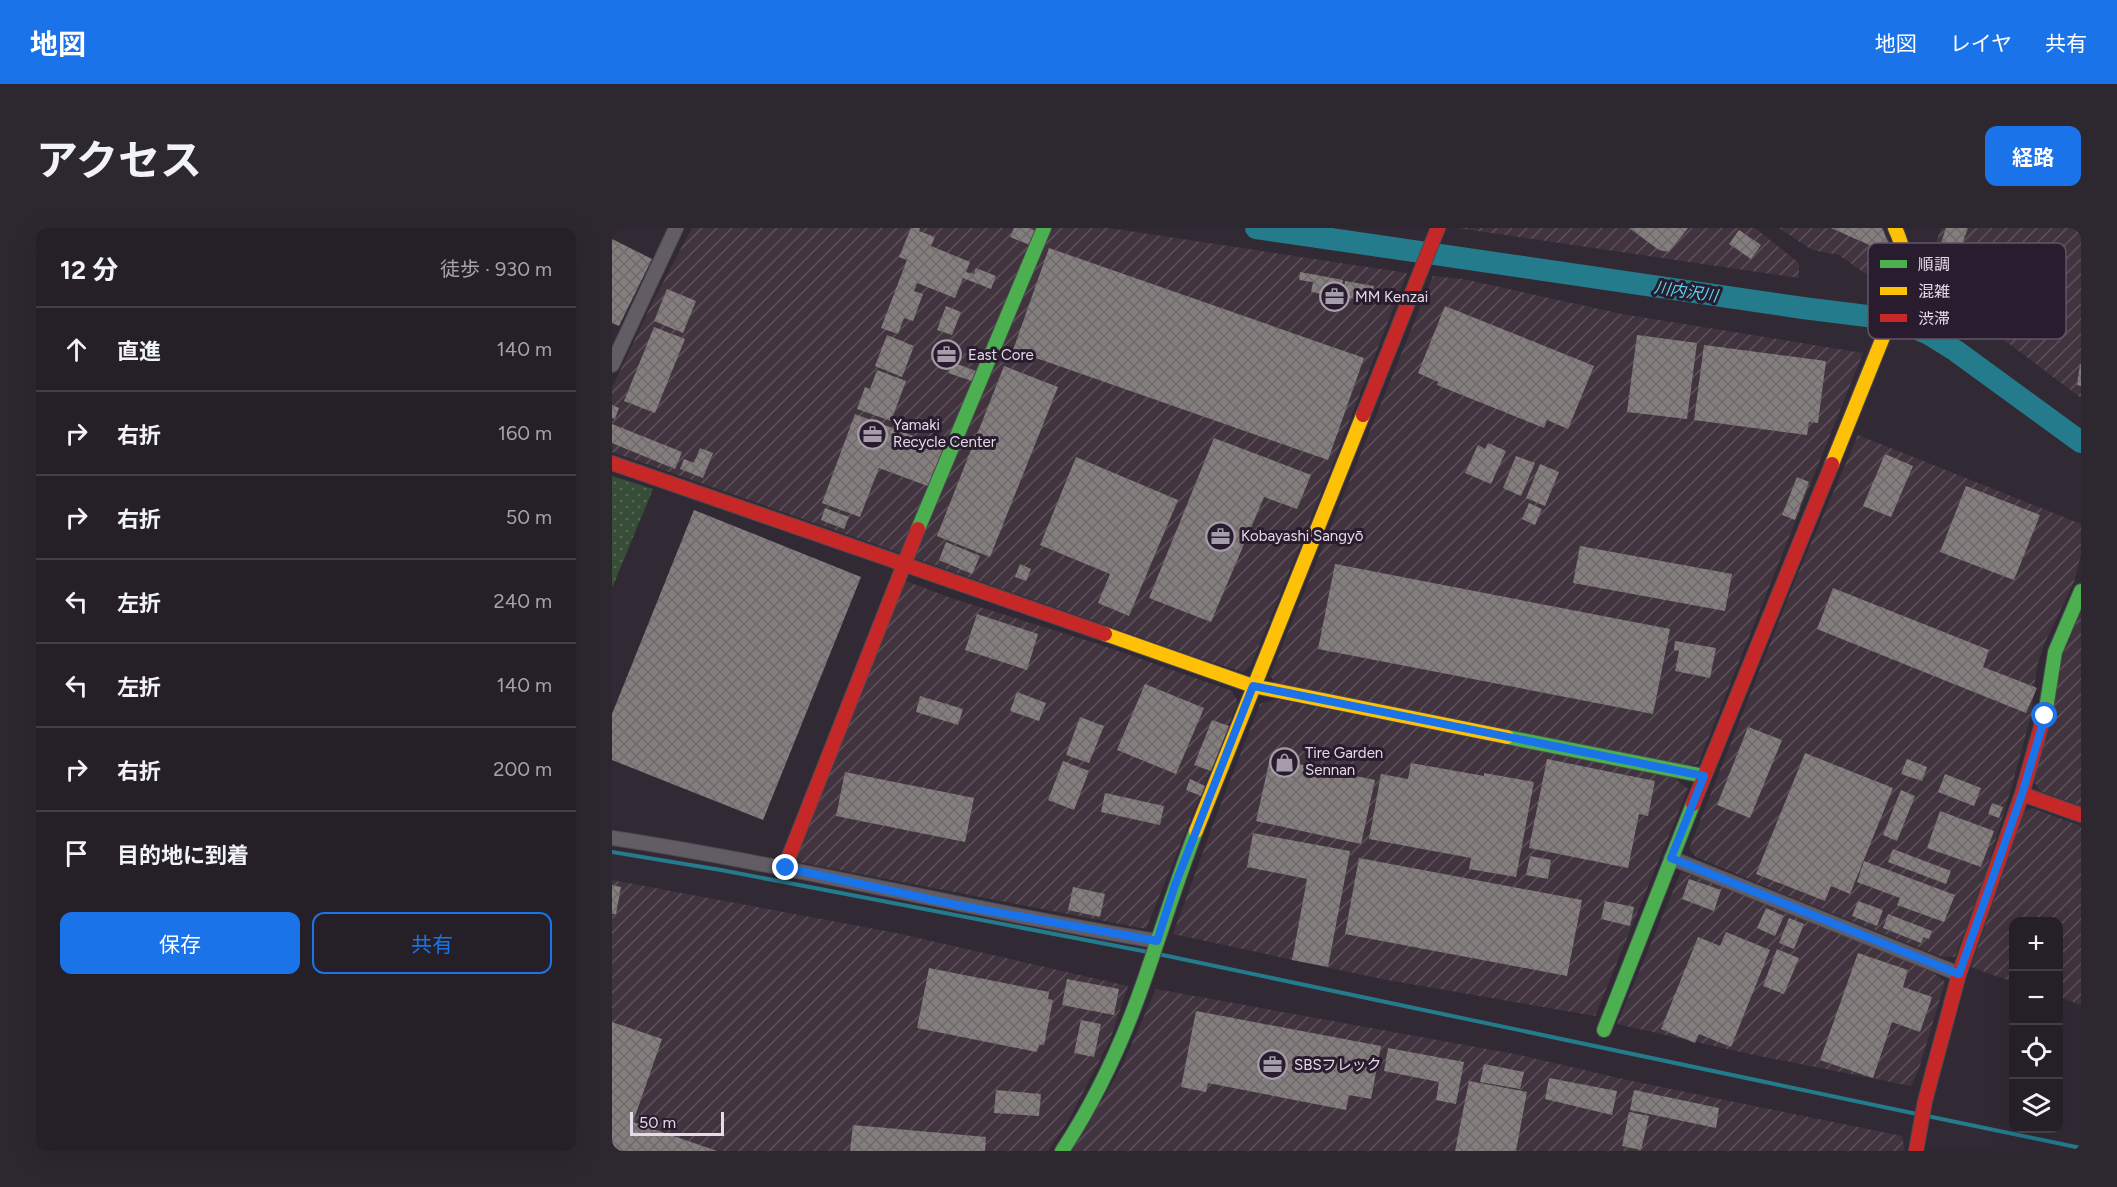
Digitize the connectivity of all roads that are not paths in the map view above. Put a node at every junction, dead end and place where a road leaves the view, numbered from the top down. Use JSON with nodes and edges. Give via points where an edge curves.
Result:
{"nodes":[{"id":1,"x":676,"y":228,"type":"edge"},
{"id":2,"x":1044,"y":228,"type":"edge"},
{"id":3,"x":1895,"y":228,"type":"edge"},
{"id":4,"x":1438,"y":229,"type":"edge"},
{"id":5,"x":1902,"y":243,"type":"edge"},
{"id":6,"x":1883,"y":339,"type":"edge"},
{"id":7,"x":612,"y":365,"type":"edge"},
{"id":8,"x":612,"y":463,"type":"edge"},
{"id":9,"x":905,"y":563,"type":"junction"},
{"id":10,"x":2081,"y":591,"type":"edge"},
{"id":11,"x":1253,"y":686,"type":"junction"},
{"id":12,"x":1704,"y":776,"type":"junction"},
{"id":13,"x":2022,"y":794,"type":"junction"},
{"id":14,"x":2081,"y":815,"type":"edge"},
{"id":15,"x":612,"y":838,"type":"edge"},
{"id":16,"x":1671,"y":858,"type":"junction"},
{"id":17,"x":788,"y":860,"type":"dead end"},
{"id":18,"x":1157,"y":943,"type":"junction"},
{"id":19,"x":1959,"y":974,"type":"junction"},
{"id":20,"x":1604,"y":1030,"type":"dead end"},
{"id":21,"x":1062,"y":1151,"type":"edge"},
{"id":22,"x":1916,"y":1151,"type":"edge"}],
"edges":[{"from":1,"to":7,"type":"street"},
{"from":2,"to":9,"type":"street"},
{"from":3,"to":5,"type":"street"},
{"from":4,"to":11,"type":"street"},
{"from":6,"to":12,"type":"street"},
{"from":8,"to":9,"type":"street"},
{"from":9,"to":11,"type":"street"},
{"from":9,"to":17,"type":"street"},
{"from":10,"to":13,"type":"street","via":[[2055,652],[2045,716]]},
{"from":11,"to":12,"type":"street"},
{"from":11,"to":18,"type":"street","via":[[1175,885]]},
{"from":12,"to":16,"type":"street"},
{"from":13,"to":14,"type":"street"},
{"from":13,"to":19,"type":"street"},
{"from":15,"to":18,"type":"street","via":[[786,868]]},
{"from":16,"to":19,"type":"street"},
{"from":16,"to":20,"type":"street"},
{"from":18,"to":21,"type":"street","via":[[1118,1048]]},
{"from":19,"to":22,"type":"street","via":[[1925,1101]]}]}
